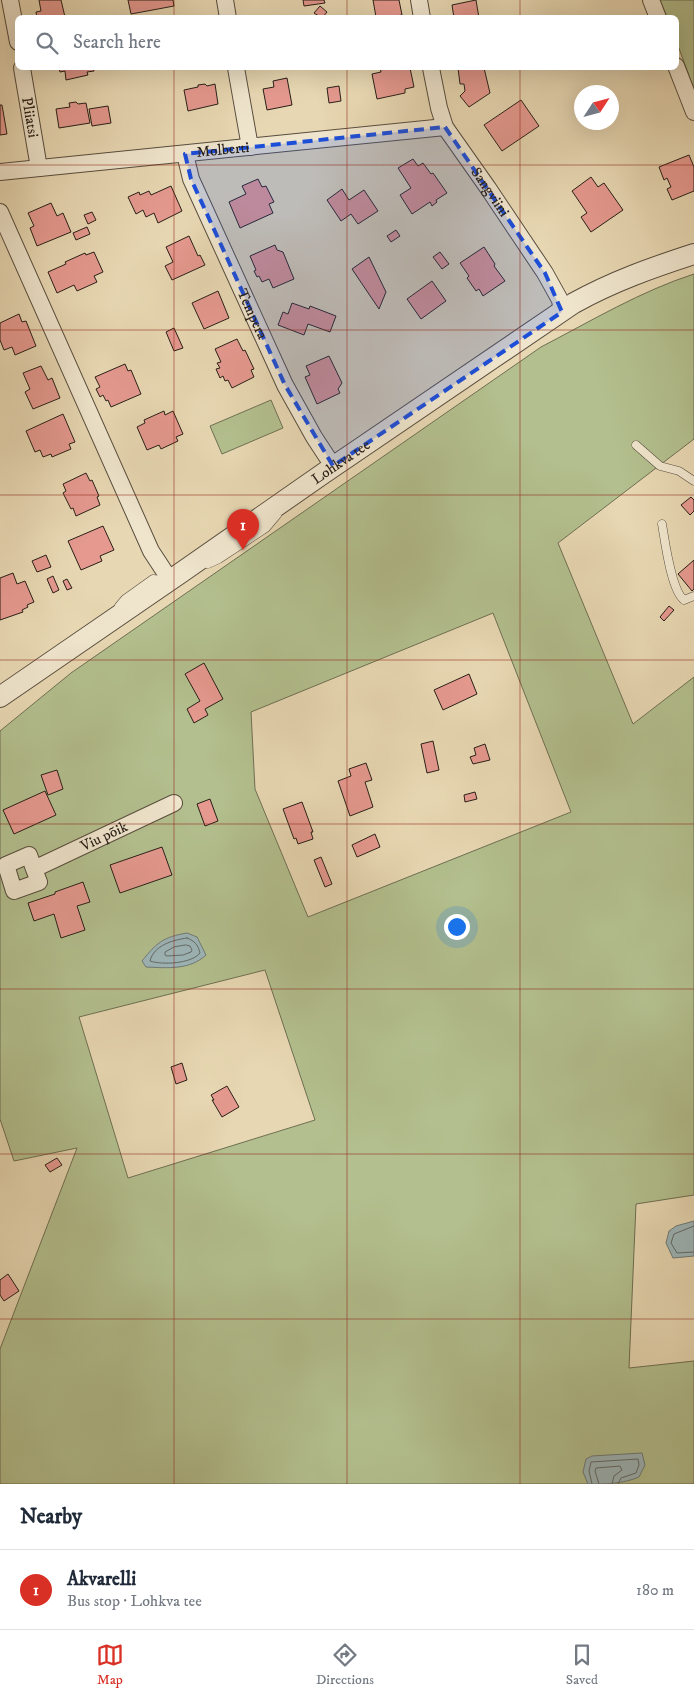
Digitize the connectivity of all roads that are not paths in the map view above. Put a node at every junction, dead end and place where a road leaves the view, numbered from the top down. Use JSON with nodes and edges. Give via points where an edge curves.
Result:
{"nodes":[{"id":1,"x":10,"y":0,"type":"edge"},
{"id":2,"x":225,"y":0,"type":"edge"},
{"id":3,"x":419,"y":0,"type":"edge"},
{"id":4,"x":651,"y":0,"type":"edge"},
{"id":5,"x":228,"y":15,"type":"edge"},
{"id":6,"x":422,"y":15,"type":"edge"},
{"id":7,"x":657,"y":15,"type":"edge"},
{"id":8,"x":15,"y":26,"type":"edge"},
{"id":9,"x":22,"y":70,"type":"edge"},
{"id":10,"x":236,"y":70,"type":"edge"},
{"id":11,"x":431,"y":70,"type":"edge"},
{"id":12,"x":678,"y":70,"type":"edge"},
{"id":13,"x":694,"y":112,"type":"edge"},
{"id":14,"x":445,"y":128,"type":"junction"},
{"id":15,"x":250,"y":147,"type":"junction"},
{"id":16,"x":185,"y":154,"type":"junction"},
{"id":17,"x":39,"y":168,"type":"junction"},
{"id":18,"x":0,"y":172,"type":"edge"},
{"id":19,"x":0,"y":212,"type":"edge"},
{"id":20,"x":694,"y":254,"type":"edge"},
{"id":21,"x":562,"y":312,"type":"junction"},
{"id":22,"x":636,"y":445,"type":"dead end"},
{"id":23,"x":334,"y":466,"type":"junction"},
{"id":24,"x":694,"y":482,"type":"edge"},
{"id":25,"x":662,"y":524,"type":"dead end"},
{"id":26,"x":176,"y":576,"type":"junction"},
{"id":27,"x":694,"y":596,"type":"edge"},
{"id":28,"x":0,"y":697,"type":"edge"},
{"id":29,"x":174,"y":803,"type":"dead end"},
{"id":30,"x":34,"y":869,"type":"dead end"}],
"edges":[{"from":1,"to":8,"type":"street"},
{"from":2,"to":5,"type":"street"},
{"from":3,"to":6,"type":"street"},
{"from":4,"to":7,"type":"street"},
{"from":9,"to":17,"type":"street","name":"Pliiatsi"},
{"from":10,"to":15,"type":"street"},
{"from":11,"to":14,"type":"street","name":"Sangviini"},
{"from":12,"to":13,"type":"street"},
{"from":14,"to":15,"type":"street","name":"Molberti"},
{"from":14,"to":21,"type":"street","name":"Sangviini","via":[[545,273],[560,300]]},
{"from":15,"to":16,"type":"street","name":"Molberti"},
{"from":16,"to":17,"type":"street","name":"Molberti"},
{"from":16,"to":23,"type":"street","name":"Tempera","via":[[191,179],[286,385]]},
{"from":17,"to":18,"type":"street","name":"Molberti"},
{"from":19,"to":26,"type":"street","via":[[151,551]]},
{"from":20,"to":21,"type":"street","name":"Lohkva tee","via":[[601,288]]},
{"from":21,"to":23,"type":"street","name":"Lohkva tee"},
{"from":22,"to":24,"type":"lane","via":[[660,466],[679,471]]},
{"from":23,"to":26,"type":"street","name":"Lohkva tee"},
{"from":25,"to":27,"type":"lane","via":[[679,596],[684,600]]},
{"from":26,"to":28,"type":"street","name":"Lohkva tee"},
{"from":29,"to":30,"type":"street","name":"Viu põik"}]}
